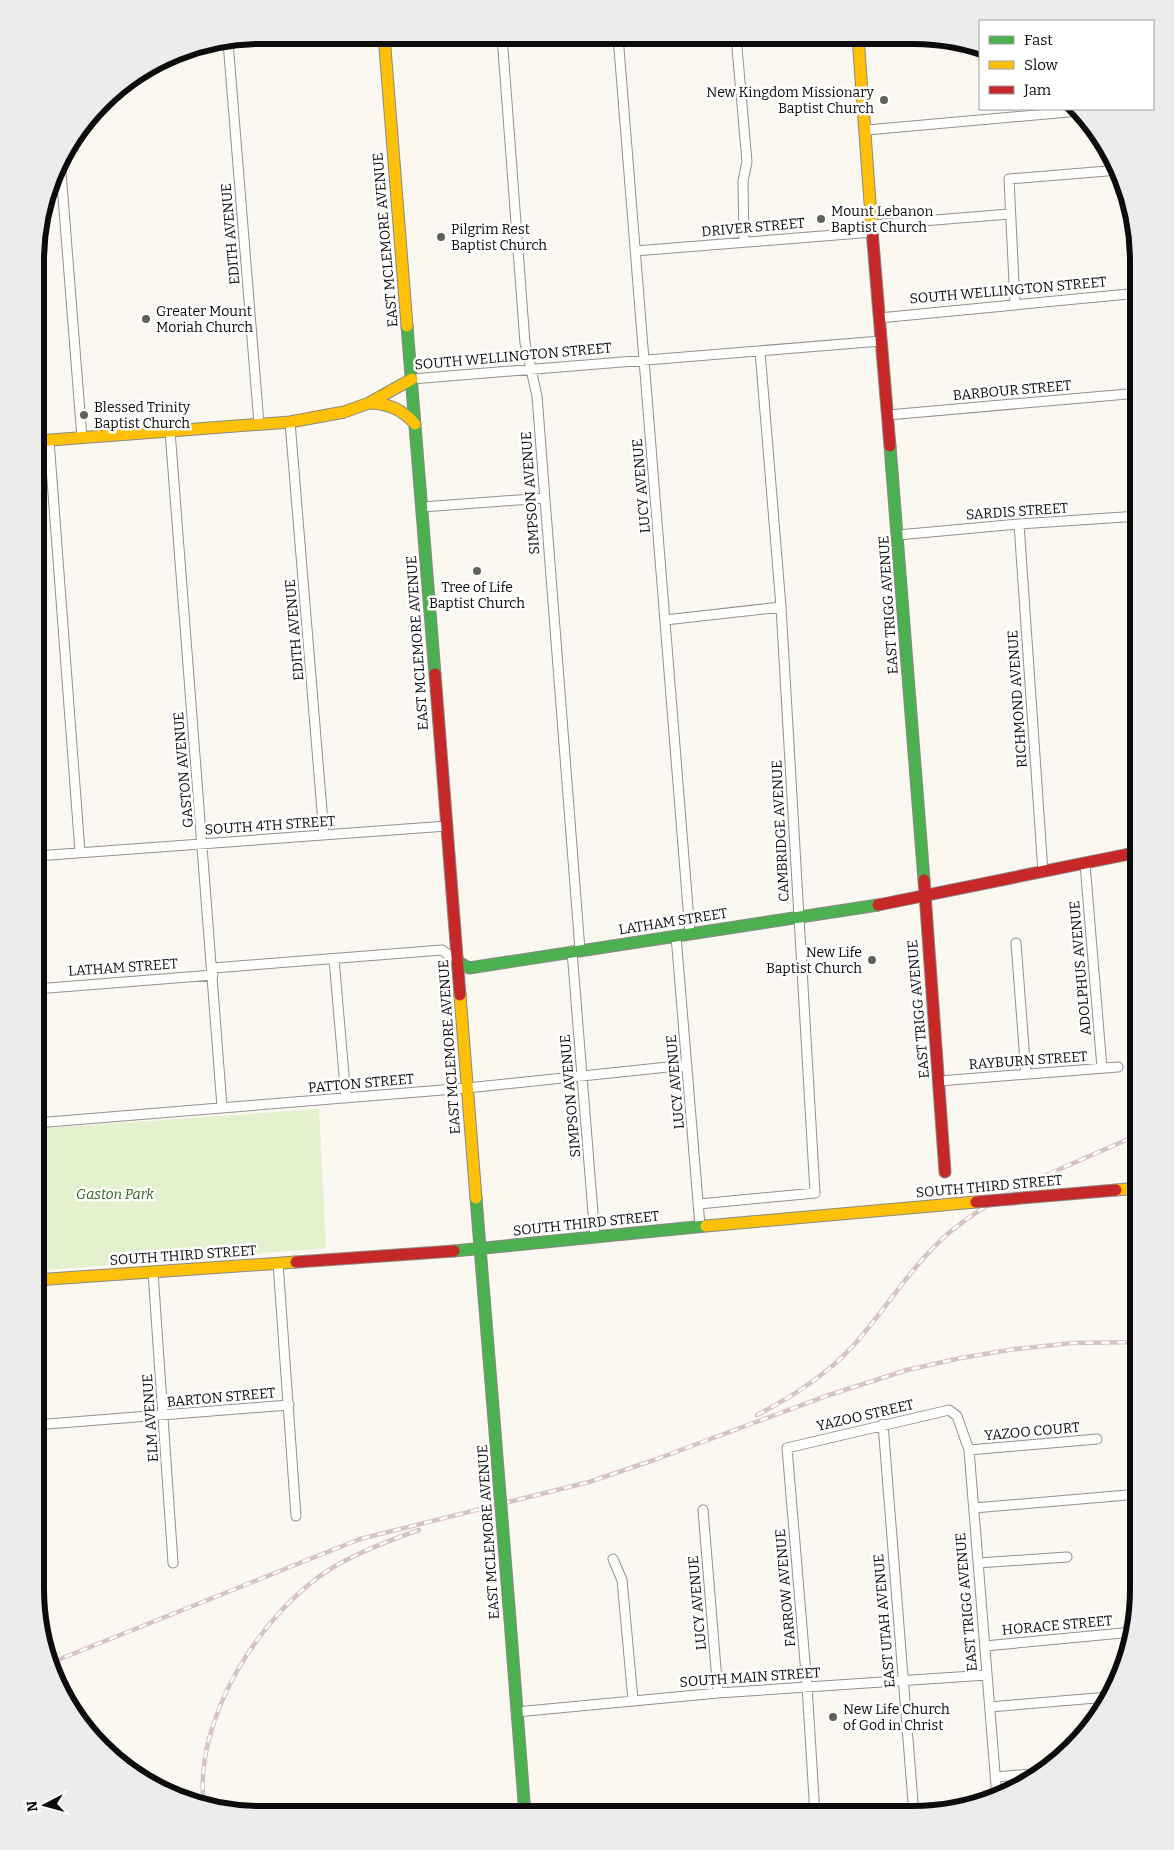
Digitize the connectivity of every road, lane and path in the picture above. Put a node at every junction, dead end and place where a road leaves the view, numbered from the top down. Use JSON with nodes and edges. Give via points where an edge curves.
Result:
{"nodes":[{"id":1,"x":385,"y":44,"type":"edge"},
{"id":2,"x":503,"y":44,"type":"edge"},
{"id":3,"x":619,"y":44,"type":"edge"},
{"id":4,"x":737,"y":44,"type":"edge"},
{"id":5,"x":859,"y":44,"type":"edge"},
{"id":6,"x":228,"y":47,"type":"edge"},
{"id":7,"x":1072,"y":113,"type":"edge"},
{"id":8,"x":867,"y":130,"type":"junction"},
{"id":9,"x":1111,"y":171,"type":"edge"},
{"id":10,"x":61,"y":175,"type":"edge"},
{"id":11,"x":1010,"y":214,"type":"junction"},
{"id":12,"x":872,"y":228,"type":"junction"},
{"id":13,"x":744,"y":242,"type":"junction"},
{"id":14,"x":635,"y":251,"type":"junction"},
{"id":15,"x":1130,"y":294,"type":"edge"},
{"id":16,"x":1015,"y":304,"type":"junction"},
{"id":17,"x":879,"y":318,"type":"junction"},
{"id":18,"x":881,"y":341,"type":"junction"},
{"id":19,"x":760,"y":351,"type":"junction"},
{"id":20,"x":644,"y":359,"type":"junction"},
{"id":21,"x":530,"y":369,"type":"junction"},
{"id":22,"x":412,"y":378,"type":"junction"},
{"id":23,"x":1130,"y":393,"type":"edge"},
{"id":24,"x":369,"y":403,"type":"junction"},
{"id":25,"x":888,"y":415,"type":"junction"},
{"id":26,"x":290,"y":422,"type":"junction"},
{"id":27,"x":259,"y":424,"type":"junction"},
{"id":28,"x":415,"y":424,"type":"junction"},
{"id":29,"x":170,"y":431,"type":"junction"},
{"id":30,"x":82,"y":438,"type":"junction"},
{"id":31,"x":44,"y":440,"type":"edge"},
{"id":32,"x":49,"y":440,"type":"junction"},
{"id":33,"x":544,"y":498,"type":"junction"},
{"id":34,"x":422,"y":507,"type":"junction"},
{"id":35,"x":1130,"y":517,"type":"edge"},
{"id":36,"x":1019,"y":524,"type":"junction"},
{"id":37,"x":898,"y":535,"type":"junction"},
{"id":38,"x":782,"y":607,"type":"junction"},
{"id":39,"x":665,"y":620,"type":"junction"},
{"id":40,"x":447,"y":826,"type":"junction"},
{"id":41,"x":324,"y":835,"type":"junction"},
{"id":42,"x":203,"y":844,"type":"junction"},
{"id":43,"x":80,"y":852,"type":"junction"},
{"id":44,"x":1130,"y":854,"type":"edge"},
{"id":45,"x":44,"y":855,"type":"edge"},
{"id":46,"x":1085,"y":864,"type":"junction"},
{"id":47,"x":1043,"y":872,"type":"junction"},
{"id":48,"x":924,"y":896,"type":"junction"},
{"id":49,"x":798,"y":917,"type":"junction"},
{"id":50,"x":690,"y":933,"type":"junction"},
{"id":51,"x":676,"y":936,"type":"junction"},
{"id":52,"x":1016,"y":943,"type":"dead end"},
{"id":53,"x":576,"y":950,"type":"junction"},
{"id":54,"x":334,"y":958,"type":"junction"},
{"id":55,"x":457,"y":960,"type":"junction"},
{"id":56,"x":213,"y":972,"type":"junction"},
{"id":57,"x":44,"y":988,"type":"edge"},
{"id":58,"x":687,"y":1064,"type":"junction"},
{"id":59,"x":1118,"y":1067,"type":"dead end"},
{"id":60,"x":1102,"y":1068,"type":"junction"},
{"id":61,"x":1026,"y":1074,"type":"junction"},
{"id":62,"x":582,"y":1075,"type":"junction"},
{"id":63,"x":939,"y":1081,"type":"junction"},
{"id":64,"x":467,"y":1088,"type":"junction"},
{"id":65,"x":346,"y":1098,"type":"junction"},
{"id":66,"x":222,"y":1107,"type":"junction"},
{"id":67,"x":44,"y":1122,"type":"edge"},
{"id":68,"x":946,"y":1172,"type":"dead end"},
{"id":69,"x":1130,"y":1189,"type":"edge"},
{"id":70,"x":699,"y":1204,"type":"junction"},
{"id":71,"x":704,"y":1226,"type":"junction"},
{"id":72,"x":595,"y":1238,"type":"junction"},
{"id":73,"x":479,"y":1249,"type":"junction"},
{"id":74,"x":278,"y":1263,"type":"junction"},
{"id":75,"x":153,"y":1272,"type":"junction"},
{"id":76,"x":44,"y":1279,"type":"edge"},
{"id":77,"x":289,"y":1405,"type":"junction"},
{"id":78,"x":949,"y":1410,"type":"joint"},
{"id":79,"x":164,"y":1415,"type":"junction"},
{"id":80,"x":44,"y":1424,"type":"edge"},
{"id":81,"x":883,"y":1424,"type":"junction"},
{"id":82,"x":1097,"y":1439,"type":"dead end"},
{"id":83,"x":787,"y":1448,"type":"joint"},
{"id":84,"x":969,"y":1450,"type":"junction"},
{"id":85,"x":1130,"y":1495,"type":"edge"},
{"id":86,"x":974,"y":1508,"type":"junction"},
{"id":87,"x":703,"y":1510,"type":"dead end"},
{"id":88,"x":296,"y":1516,"type":"dead end"},
{"id":89,"x":1067,"y":1557,"type":"dead end"},
{"id":90,"x":614,"y":1559,"type":"dead end"},
{"id":91,"x":173,"y":1563,"type":"dead end"},
{"id":92,"x":978,"y":1563,"type":"junction"},
{"id":93,"x":1126,"y":1633,"type":"edge"},
{"id":94,"x":985,"y":1646,"type":"junction"},
{"id":95,"x":987,"y":1675,"type":"junction"},
{"id":96,"x":903,"y":1681,"type":"junction"},
{"id":97,"x":807,"y":1686,"type":"junction"},
{"id":98,"x":718,"y":1693,"type":"junction"},
{"id":99,"x":1101,"y":1698,"type":"edge"},
{"id":100,"x":633,"y":1700,"type":"junction"},
{"id":101,"x":990,"y":1707,"type":"junction"},
{"id":102,"x":516,"y":1712,"type":"junction"},
{"id":103,"x":1028,"y":1774,"type":"edge"},
{"id":104,"x":995,"y":1777,"type":"junction"},
{"id":105,"x":996,"y":1790,"type":"edge"},
{"id":106,"x":525,"y":1806,"type":"edge"},
{"id":107,"x":814,"y":1806,"type":"edge"},
{"id":108,"x":913,"y":1806,"type":"edge"}],
"edges":[{"from":1,"to":22,"type":"main road","name":"EAST MCLEMORE AVENUE"},
{"from":2,"to":21,"type":"street","name":"SIMPSON AVENUE","via":[[525,343]]},
{"from":3,"to":14,"type":"street","name":"LUCY AVENUE"},
{"from":4,"to":13,"type":"street","via":[[747,162],[743,181]]},
{"from":5,"to":8,"type":"main road","name":"EAST TRIGG AVENUE"},
{"from":6,"to":27,"type":"street","name":"EDITH AVENUE"},
{"from":7,"to":8,"type":"street"},
{"from":8,"to":12,"type":"main road","name":"EAST TRIGG AVENUE"},
{"from":9,"to":11,"type":"street","via":[[1009,180]]},
{"from":10,"to":30,"type":"street"},
{"from":11,"to":12,"type":"street","name":"DRIVER STREET"},
{"from":11,"to":16,"type":"street"},
{"from":12,"to":13,"type":"street","name":"DRIVER STREET"},
{"from":12,"to":17,"type":"main road","name":"EAST TRIGG AVENUE"},
{"from":13,"to":14,"type":"street","name":"DRIVER STREET"},
{"from":14,"to":20,"type":"street","name":"LUCY AVENUE"},
{"from":15,"to":16,"type":"street","name":"SOUTH WELLINGTON STREET"},
{"from":16,"to":17,"type":"street","name":"SOUTH WELLINGTON STREET"},
{"from":17,"to":18,"type":"main road","name":"EAST TRIGG AVENUE"},
{"from":18,"to":19,"type":"street","name":"SOUTH WELLINGTON STREET"},
{"from":18,"to":25,"type":"main road","name":"EAST TRIGG AVENUE"},
{"from":19,"to":20,"type":"street","name":"SOUTH WELLINGTON STREET"},
{"from":19,"to":38,"type":"street","name":"CAMBRIDGE AVENUE"},
{"from":20,"to":21,"type":"street","name":"SOUTH WELLINGTON STREET"},
{"from":20,"to":39,"type":"street","name":"LUCY AVENUE"},
{"from":21,"to":22,"type":"street","name":"SOUTH WELLINGTON STREET"},
{"from":21,"to":33,"type":"street","name":"SIMPSON AVENUE","via":[[537,396]]},
{"from":22,"to":24,"type":"main road","name":"SOUTH WELLINGTON STREET"},
{"from":22,"to":28,"type":"main road","name":"EAST MCLEMORE AVENUE"},
{"from":23,"to":25,"type":"street","name":"BARBOUR STREET"},
{"from":24,"to":26,"type":"main road","name":"SOUTH WELLINGTON STREET","via":[[344,412]]},
{"from":24,"to":28,"type":"main road","via":[[408,414]]},
{"from":25,"to":37,"type":"main road","name":"EAST TRIGG AVENUE"},
{"from":26,"to":27,"type":"main road","name":"SOUTH WELLINGTON STREET"},
{"from":26,"to":41,"type":"street","name":"EDITH AVENUE"},
{"from":27,"to":29,"type":"main road","name":"SOUTH WELLINGTON STREET"},
{"from":28,"to":34,"type":"main road","name":"EAST MCLEMORE AVENUE"},
{"from":29,"to":30,"type":"main road","name":"SOUTH WELLINGTON STREET"},
{"from":29,"to":42,"type":"street","name":"GASTON AVENUE"},
{"from":30,"to":32,"type":"main road","name":"SOUTH WELLINGTON STREET"},
{"from":31,"to":32,"type":"main road","name":"SOUTH WELLINGTON STREET"},
{"from":32,"to":43,"type":"street"},
{"from":33,"to":34,"type":"street"},
{"from":33,"to":53,"type":"street","name":"SIMPSON AVENUE"},
{"from":34,"to":40,"type":"main road","name":"EAST MCLEMORE AVENUE"},
{"from":35,"to":36,"type":"street","name":"SARDIS STREET"},
{"from":36,"to":37,"type":"street","name":"SARDIS STREET"},
{"from":36,"to":47,"type":"street","name":"RICHMOND AVENUE"},
{"from":37,"to":48,"type":"main road","name":"EAST TRIGG AVENUE"},
{"from":38,"to":39,"type":"street"},
{"from":38,"to":49,"type":"street","name":"CAMBRIDGE AVENUE"},
{"from":39,"to":50,"type":"street","name":"LUCY AVENUE"},
{"from":40,"to":41,"type":"street","name":"SOUTH 4TH STREET"},
{"from":40,"to":55,"type":"main road","name":"EAST MCLEMORE AVENUE"},
{"from":41,"to":42,"type":"street","name":"SOUTH 4TH STREET"},
{"from":42,"to":43,"type":"street","name":"SOUTH 4TH STREET"},
{"from":42,"to":56,"type":"street","name":"GASTON AVENUE"},
{"from":43,"to":45,"type":"street","name":"SOUTH 4TH STREET"},
{"from":44,"to":46,"type":"main road","name":"LATHAM STREET"},
{"from":46,"to":47,"type":"main road","name":"LATHAM STREET"},
{"from":46,"to":60,"type":"street","name":"ADOLPHUS AVENUE"},
{"from":47,"to":48,"type":"main road","name":"LATHAM STREET"},
{"from":48,"to":49,"type":"main road","name":"LATHAM STREET"},
{"from":48,"to":63,"type":"main road","name":"EAST TRIGG AVENUE"},
{"from":49,"to":50,"type":"main road","name":"LATHAM STREET"},
{"from":49,"to":70,"type":"street","name":"CAMBRIDGE AVENUE","via":[[815,1193]]},
{"from":50,"to":51,"type":"main road","name":"LATHAM STREET"},
{"from":51,"to":53,"type":"main road","name":"LATHAM STREET"},
{"from":51,"to":58,"type":"street","name":"LUCY AVENUE"},
{"from":52,"to":61,"type":"street"},
{"from":53,"to":55,"type":"main road","name":"LATHAM STREET","via":[[469,968]]},
{"from":53,"to":62,"type":"street","name":"SIMPSON AVENUE"},
{"from":54,"to":55,"type":"street","name":"LATHAM STREET","via":[[442,950]]},
{"from":54,"to":56,"type":"street","name":"LATHAM STREET"},
{"from":54,"to":65,"type":"street"},
{"from":55,"to":64,"type":"main road","name":"EAST MCLEMORE AVENUE"},
{"from":56,"to":57,"type":"street","name":"LATHAM STREET"},
{"from":56,"to":66,"type":"street","name":"GASTON AVENUE"},
{"from":58,"to":62,"type":"street","name":"PATTON STREET"},
{"from":58,"to":70,"type":"street","name":"LUCY AVENUE"},
{"from":59,"to":60,"type":"street","name":"RAYBURN STREET"},
{"from":60,"to":61,"type":"street","name":"RAYBURN STREET"},
{"from":61,"to":63,"type":"street","name":"RAYBURN STREET"},
{"from":62,"to":64,"type":"street","name":"PATTON STREET"},
{"from":62,"to":72,"type":"street","name":"SIMPSON AVENUE"},
{"from":63,"to":68,"type":"main road","name":"EAST TRIGG AVENUE"},
{"from":64,"to":65,"type":"street","name":"PATTON STREET"},
{"from":64,"to":73,"type":"main road","name":"EAST MCLEMORE AVENUE"},
{"from":65,"to":66,"type":"street","name":"PATTON STREET"},
{"from":66,"to":67,"type":"street","name":"PATTON STREET"},
{"from":69,"to":71,"type":"main road","name":"SOUTH THIRD STREET","bridge":true},
{"from":70,"to":71,"type":"street","name":"LUCY AVENUE"},
{"from":71,"to":72,"type":"main road","name":"SOUTH THIRD STREET"},
{"from":72,"to":73,"type":"main road","name":"SOUTH THIRD STREET"},
{"from":73,"to":74,"type":"main road","name":"SOUTH THIRD STREET"},
{"from":73,"to":102,"type":"main road","name":"EAST MCLEMORE AVENUE","bridge":true},
{"from":74,"to":75,"type":"main road","name":"SOUTH THIRD STREET"},
{"from":74,"to":77,"type":"street"},
{"from":75,"to":76,"type":"main road","name":"SOUTH THIRD STREET"},
{"from":75,"to":79,"type":"street","name":"ELM AVENUE"},
{"from":77,"to":79,"type":"street","name":"BARTON STREET"},
{"from":77,"to":88,"type":"street"},
{"from":78,"to":81,"type":"street","name":"YAZOO STREET"},
{"from":78,"to":84,"type":"street","name":"EAST TRIGG AVENUE","via":[[957,1416]]},
{"from":79,"to":80,"type":"street","name":"BARTON STREET"},
{"from":79,"to":91,"type":"street","name":"ELM AVENUE"},
{"from":81,"to":83,"type":"street","name":"YAZOO STREET"},
{"from":81,"to":96,"type":"street","name":"EAST UTAH AVENUE"},
{"from":82,"to":84,"type":"street","name":"YAZOO COURT"},
{"from":83,"to":97,"type":"street","name":"FARROW AVENUE"},
{"from":84,"to":86,"type":"street","name":"EAST TRIGG AVENUE"},
{"from":85,"to":86,"type":"street"},
{"from":86,"to":92,"type":"street","name":"EAST TRIGG AVENUE"},
{"from":87,"to":98,"type":"street","name":"LUCY AVENUE"},
{"from":89,"to":92,"type":"street"},
{"from":90,"to":100,"type":"street","via":[[622,1580]]},
{"from":92,"to":94,"type":"street","name":"EAST TRIGG AVENUE"},
{"from":93,"to":94,"type":"street","name":"HORACE STREET"},
{"from":94,"to":95,"type":"street","name":"EAST TRIGG AVENUE"},
{"from":95,"to":96,"type":"street","name":"SOUTH MAIN STREET"},
{"from":95,"to":101,"type":"street","name":"EAST TRIGG AVENUE"},
{"from":96,"to":97,"type":"street","name":"SOUTH MAIN STREET"},
{"from":96,"to":108,"type":"street","name":"EAST UTAH AVENUE"},
{"from":97,"to":98,"type":"street","name":"SOUTH MAIN STREET"},
{"from":97,"to":107,"type":"street","name":"FARROW AVENUE"},
{"from":98,"to":100,"type":"street","name":"SOUTH MAIN STREET"},
{"from":99,"to":101,"type":"street"},
{"from":100,"to":102,"type":"street","name":"SOUTH MAIN STREET"},
{"from":101,"to":104,"type":"street","name":"EAST TRIGG AVENUE"},
{"from":102,"to":106,"type":"main road","name":"EAST MCLEMORE AVENUE"},
{"from":103,"to":104,"type":"street"},
{"from":104,"to":105,"type":"street","name":"EAST TRIGG AVENUE"}]}
